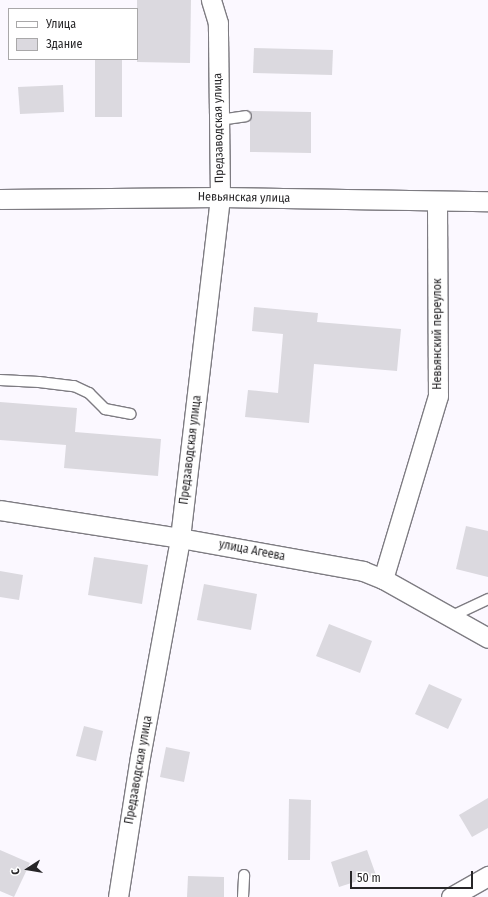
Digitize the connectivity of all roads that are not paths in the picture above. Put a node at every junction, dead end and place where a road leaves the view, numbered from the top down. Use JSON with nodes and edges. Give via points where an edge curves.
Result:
{"nodes":[{"id":1,"x":211,"y":0,"type":"edge"},
{"id":2,"x":246,"y":116,"type":"dead end"},
{"id":3,"x":219,"y":120,"type":"junction"},
{"id":4,"x":220,"y":197,"type":"junction"},
{"id":5,"x":0,"y":199,"type":"edge"},
{"id":6,"x":437,"y":201,"type":"junction"},
{"id":7,"x":488,"y":201,"type":"edge"},
{"id":8,"x":0,"y":380,"type":"edge"},
{"id":9,"x":131,"y":414,"type":"dead end"},
{"id":10,"x":0,"y":510,"type":"edge"},
{"id":11,"x":180,"y":538,"type":"junction"},
{"id":12,"x":383,"y":579,"type":"junction"},
{"id":13,"x":488,"y":599,"type":"edge"},
{"id":14,"x":450,"y":617,"type":"junction"},
{"id":15,"x":488,"y":638,"type":"edge"},
{"id":16,"x":244,"y":875,"type":"dead end"},
{"id":17,"x":488,"y":876,"type":"edge"},
{"id":18,"x":118,"y":897,"type":"edge"},
{"id":19,"x":243,"y":897,"type":"edge"},
{"id":20,"x":451,"y":897,"type":"edge"}],
"edges":[{"from":1,"to":3,"type":"street","name":"Предзаводская улица","via":[[218,22]]},
{"from":2,"to":3,"type":"lane"},
{"from":3,"to":4,"type":"street","name":"Предзаводская улица"},
{"from":4,"to":5,"type":"street","name":"Невьянская улица"},
{"from":4,"to":6,"type":"street","name":"Невьянская улица"},
{"from":4,"to":11,"type":"street","name":"Предзаводская улица"},
{"from":6,"to":7,"type":"street","name":"Невьянская улица"},
{"from":6,"to":12,"type":"street","name":"Невьянский переулок","via":[[438,396]]},
{"from":8,"to":9,"type":"lane","via":[[74,386],[89,393],[105,409]]},
{"from":10,"to":11,"type":"street","name":"улица Агеева"},
{"from":11,"to":12,"type":"street","name":"улица Агеева","via":[[363,571]]},
{"from":11,"to":18,"type":"street","name":"Предзаводская улица","via":[[140,757]]},
{"from":12,"to":14,"type":"street","name":"улица Агеева"},
{"from":13,"to":14,"type":"lane"},
{"from":14,"to":15,"type":"street","name":"улица Агеева"},
{"from":16,"to":19,"type":"lane"},
{"from":17,"to":20,"type":"street"}]}
